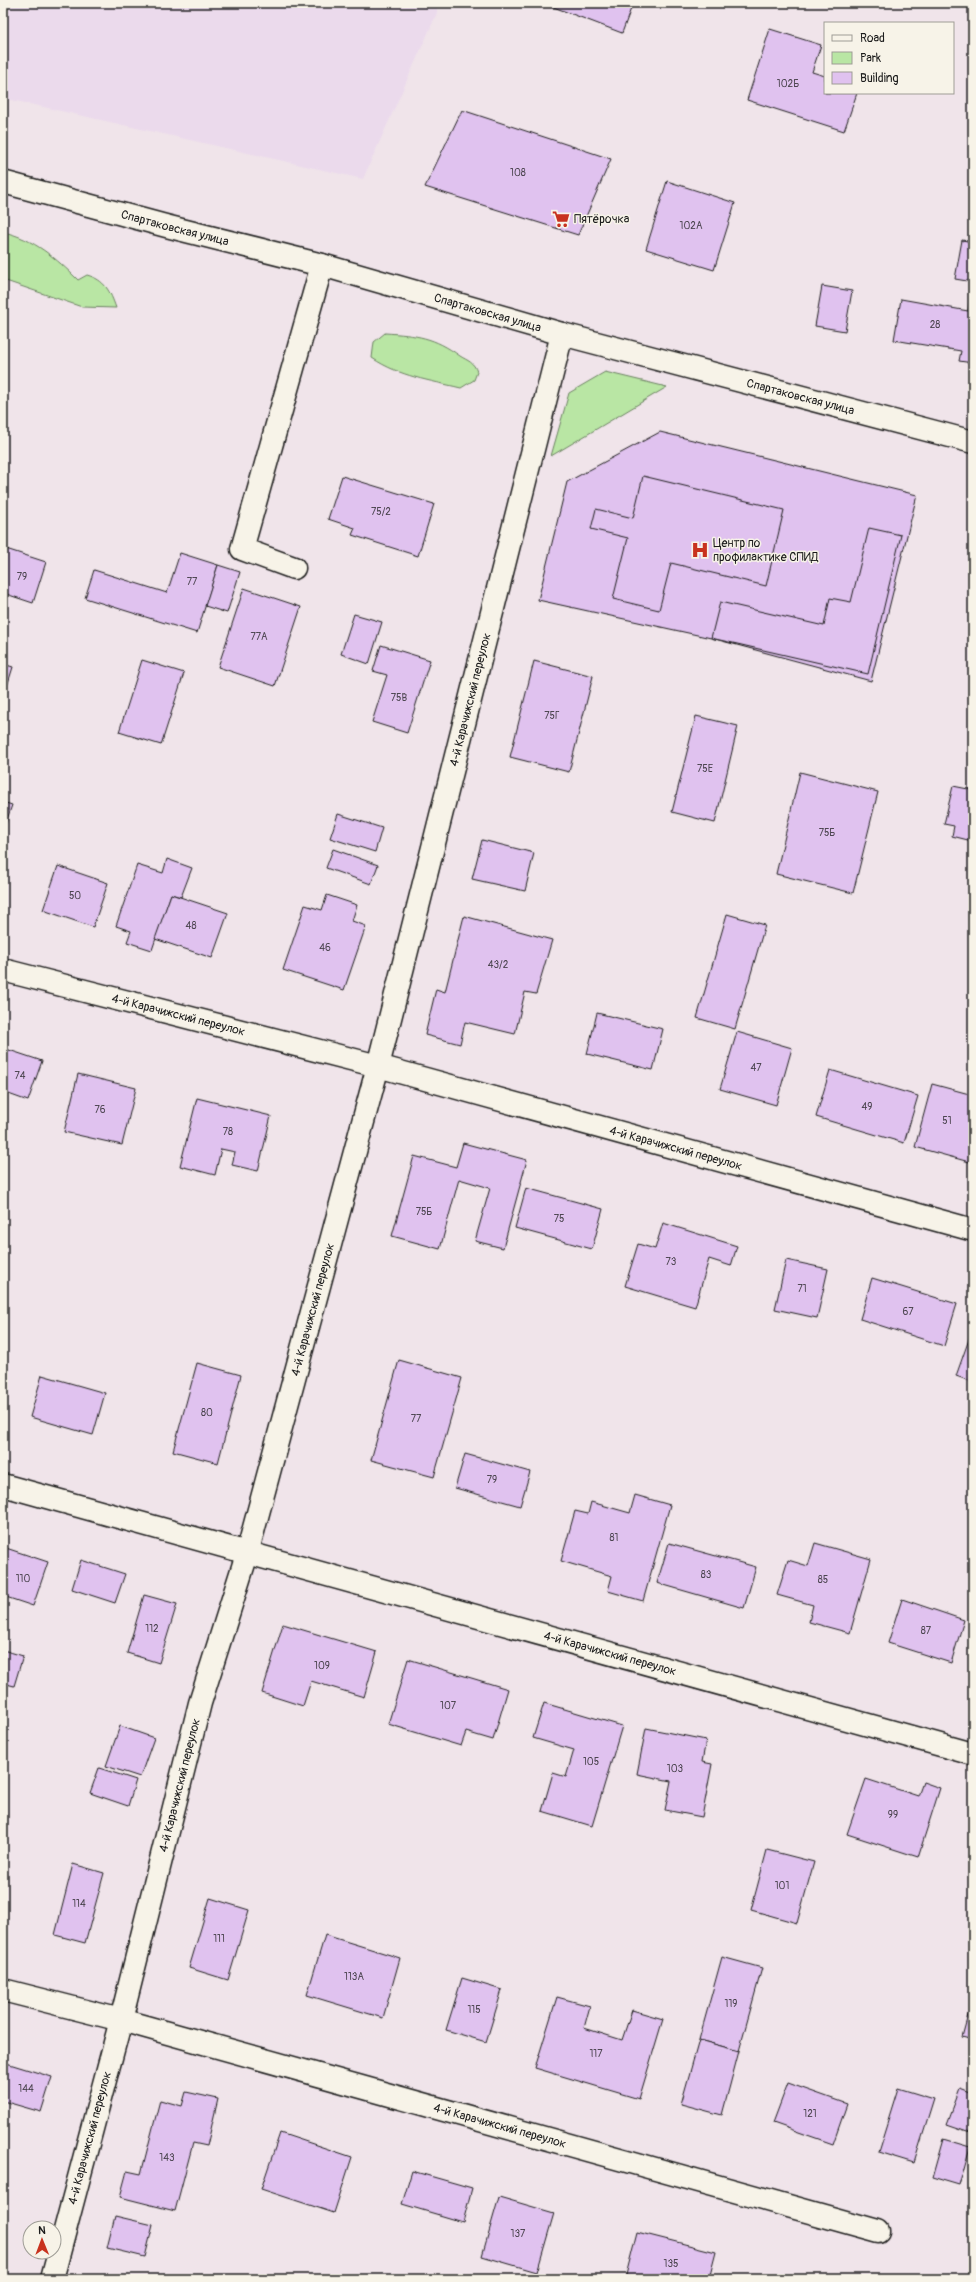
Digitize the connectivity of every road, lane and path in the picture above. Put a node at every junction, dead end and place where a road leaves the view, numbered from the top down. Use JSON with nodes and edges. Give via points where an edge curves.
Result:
{"nodes":[{"id":1,"x":3,"y":182,"type":"edge"},
{"id":2,"x":322,"y":265,"type":"junction"},
{"id":3,"x":562,"y":334,"type":"junction"},
{"id":4,"x":973,"y":442,"type":"edge"},
{"id":5,"x":294,"y":568,"type":"dead end"},
{"id":6,"x":3,"y":970,"type":"edge"},
{"id":7,"x":378,"y":1066,"type":"junction"},
{"id":8,"x":973,"y":1230,"type":"edge"},
{"id":9,"x":3,"y":1485,"type":"edge"},
{"id":10,"x":247,"y":1554,"type":"junction"},
{"id":11,"x":973,"y":1754,"type":"edge"},
{"id":12,"x":3,"y":1990,"type":"edge"},
{"id":13,"x":121,"y":2020,"type":"junction"},
{"id":14,"x":878,"y":2231,"type":"dead end"},
{"id":15,"x":52,"y":2279,"type":"edge"}],
"edges":[{"from":1,"to":2,"type":"street","name":"Спартаковская улица"},
{"from":2,"to":3,"type":"street","name":"Спартаковская улица"},
{"from":2,"to":5,"type":"street","via":[[242,550]]},
{"from":3,"to":4,"type":"street","name":"Спартаковская улица"},
{"from":3,"to":7,"type":"street","name":"4-й Карачижский переулок"},
{"from":6,"to":7,"type":"street","name":"4-й Карачижский переулок"},
{"from":7,"to":8,"type":"street","name":"4-й Карачижский переулок"},
{"from":7,"to":10,"type":"street","name":"4-й Карачижский переулок"},
{"from":9,"to":10,"type":"street","name":"4-й Карачижский переулок"},
{"from":10,"to":11,"type":"street","name":"4-й Карачижский переулок"},
{"from":10,"to":13,"type":"street","name":"4-й Карачижский переулок","via":[[200,1703]]},
{"from":12,"to":13,"type":"street","name":"4-й Карачижский переулок"},
{"from":13,"to":14,"type":"street","name":"4-й Карачижский переулок"},
{"from":13,"to":15,"type":"street","name":"4-й Карачижский переулок"}]}
